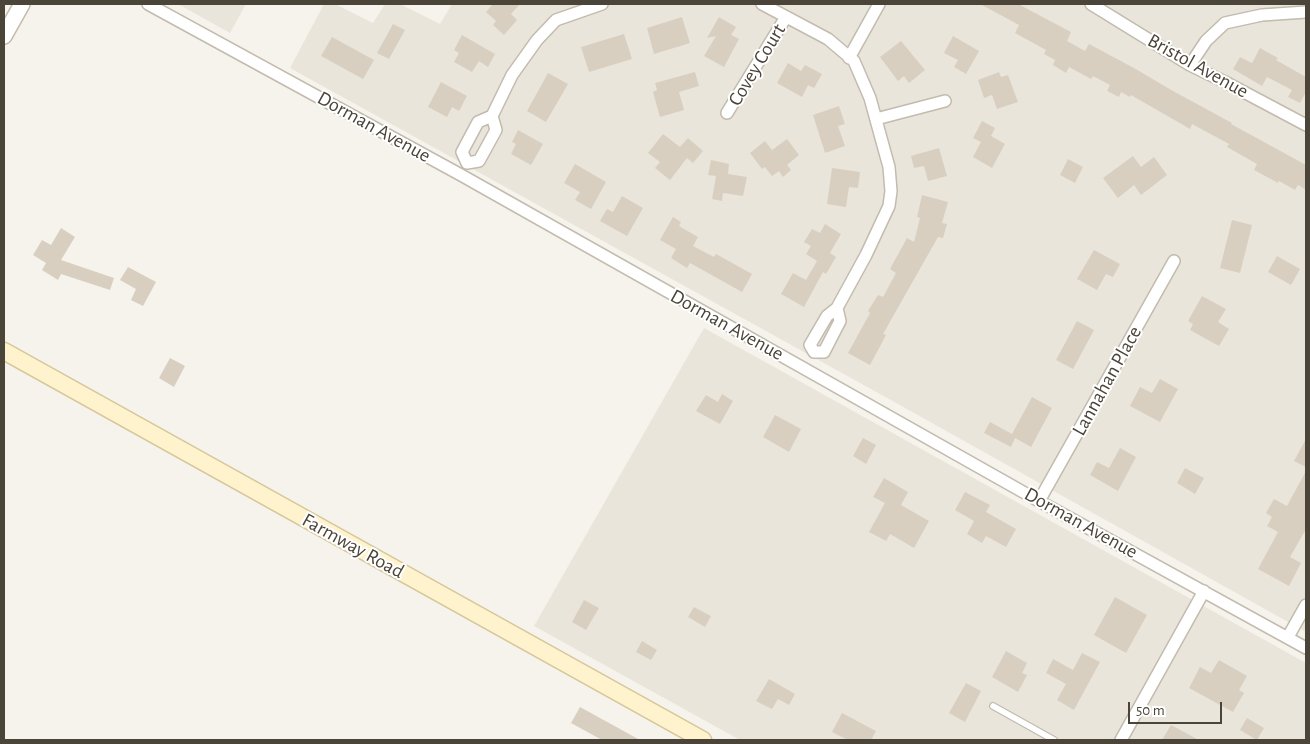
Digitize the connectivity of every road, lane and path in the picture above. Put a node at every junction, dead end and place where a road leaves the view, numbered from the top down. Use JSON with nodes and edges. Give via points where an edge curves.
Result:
{"nodes":[{"id":1,"x":22,"y":4,"type":"edge"},
{"id":2,"x":148,"y":4,"type":"edge"},
{"id":3,"x":602,"y":4,"type":"edge"},
{"id":4,"x":762,"y":4,"type":"edge"},
{"id":5,"x":879,"y":4,"type":"edge"},
{"id":6,"x":1091,"y":4,"type":"edge"},
{"id":7,"x":1306,"y":12,"type":"edge"},
{"id":8,"x":786,"y":16,"type":"junction"},
{"id":9,"x":4,"y":36,"type":"edge"},
{"id":10,"x":849,"y":58,"type":"junction"},
{"id":11,"x":1190,"y":66,"type":"junction"},
{"id":12,"x":945,"y":101,"type":"dead end"},
{"id":13,"x":727,"y":113,"type":"dead end"},
{"id":14,"x":492,"y":116,"type":"junction"},
{"id":15,"x":876,"y":119,"type":"junction"},
{"id":16,"x":1306,"y":125,"type":"edge"},
{"id":17,"x":467,"y":163,"type":"junction"},
{"id":18,"x":461,"y":175,"type":"junction"},
{"id":19,"x":1174,"y":262,"type":"dead end"},
{"id":20,"x":4,"y":351,"type":"edge"},
{"id":21,"x":804,"y":368,"type":"junction"},
{"id":22,"x":1039,"y":501,"type":"junction"},
{"id":23,"x":1204,"y":591,"type":"junction"},
{"id":24,"x":1306,"y":605,"type":"edge"},
{"id":25,"x":1288,"y":637,"type":"junction"},
{"id":26,"x":1306,"y":648,"type":"edge"},
{"id":27,"x":993,"y":706,"type":"dead end"},
{"id":28,"x":703,"y":740,"type":"edge"},
{"id":29,"x":1054,"y":740,"type":"edge"},
{"id":30,"x":1121,"y":740,"type":"edge"}],
"edges":[{"from":1,"to":9,"type":"street"},
{"from":2,"to":18,"type":"street","name":"Dorman Avenue"},
{"from":3,"to":14,"type":"street","via":[[556,20],[512,75]]},
{"from":4,"to":8,"type":"street"},
{"from":5,"to":10,"type":"street"},
{"from":6,"to":11,"type":"street","name":"Bristol Avenue"},
{"from":7,"to":11,"type":"street","via":[[1262,15],[1225,23],[1206,40]]},
{"from":8,"to":10,"type":"street","via":[[828,39]]},
{"from":8,"to":13,"type":"street","name":"Covey Court"},
{"from":10,"to":15,"type":"street","via":[[854,61]]},
{"from":11,"to":16,"type":"street","name":"Bristol Avenue"},
{"from":12,"to":15,"type":"street"},
{"from":14,"to":17,"type":"street","via":[[478,122],[462,152]]},
{"from":14,"to":17,"type":"street","via":[[496,130],[479,160]]},
{"from":15,"to":21,"type":"street","via":[[889,167],[889,206],[837,308],[840,321],[824,352],[814,352]]},
{"from":17,"to":18,"type":"street"},
{"from":18,"to":21,"type":"street","name":"Dorman Avenue"},
{"from":19,"to":22,"type":"street","name":"Lannahan Place"},
{"from":20,"to":28,"type":"main road","name":"Farmway Road"},
{"from":21,"to":22,"type":"street","name":"Dorman Avenue"},
{"from":22,"to":23,"type":"street","name":"Dorman Avenue"},
{"from":23,"to":25,"type":"street","name":"Dorman Avenue"},
{"from":23,"to":30,"type":"street"},
{"from":24,"to":25,"type":"street"},
{"from":25,"to":26,"type":"street","name":"Dorman Avenue"},
{"from":27,"to":29,"type":"lane"}]}
